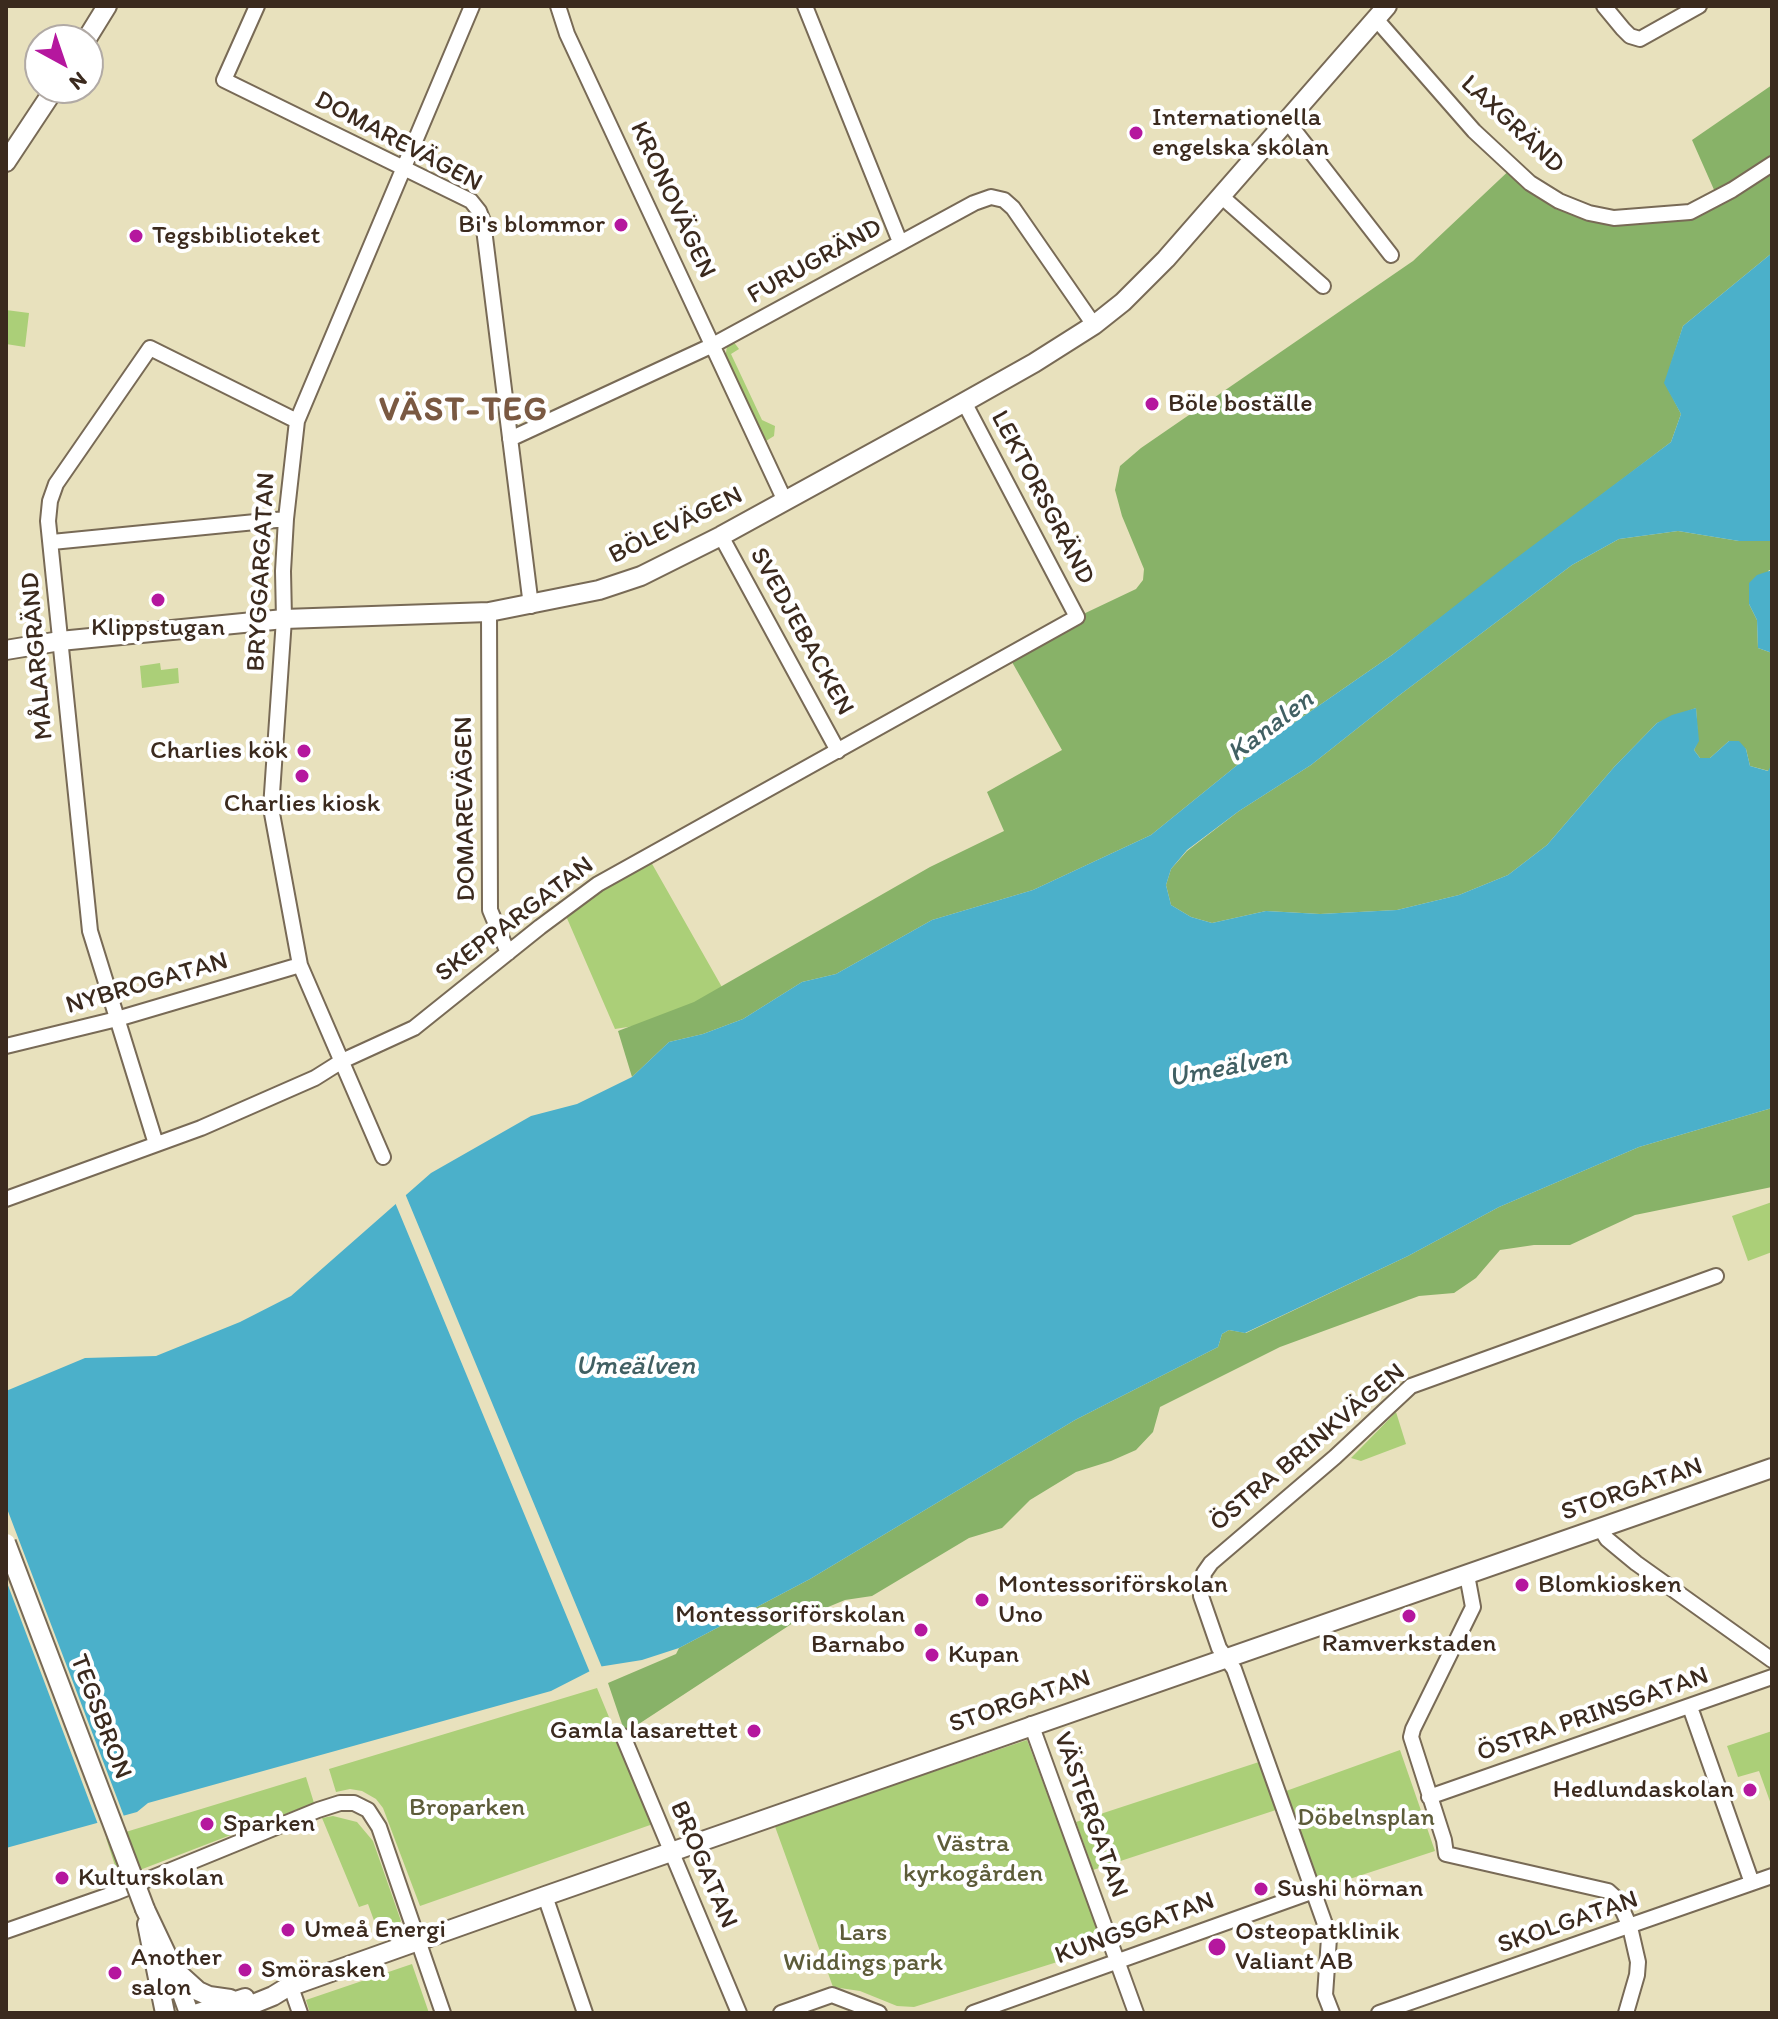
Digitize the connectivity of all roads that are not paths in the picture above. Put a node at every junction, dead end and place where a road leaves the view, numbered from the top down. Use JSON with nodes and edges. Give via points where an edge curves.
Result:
{"nodes":[{"id":1,"x":107,"y":6,"type":"edge"},
{"id":2,"x":257,"y":6,"type":"edge"},
{"id":3,"x":472,"y":6,"type":"edge"},
{"id":4,"x":558,"y":6,"type":"edge"},
{"id":5,"x":805,"y":6,"type":"edge"},
{"id":6,"x":1604,"y":6,"type":"edge"},
{"id":7,"x":1699,"y":6,"type":"edge"},
{"id":8,"x":1382,"y":12,"type":"edge"},
{"id":9,"x":96,"y":24,"type":"edge"},
{"id":10,"x":44,"y":104,"type":"edge"},
{"id":11,"x":1287,"y":121,"type":"junction"},
{"id":12,"x":6,"y":162,"type":"edge"},
{"id":13,"x":1772,"y":164,"type":"edge"},
{"id":14,"x":403,"y":169,"type":"junction"},
{"id":15,"x":1221,"y":196,"type":"junction"},
{"id":16,"x":900,"y":242,"type":"junction"},
{"id":17,"x":1391,"y":255,"type":"dead end"},
{"id":18,"x":1323,"y":286,"type":"dead end"},
{"id":19,"x":1094,"y":325,"type":"junction"},
{"id":20,"x":713,"y":345,"type":"junction"},
{"id":21,"x":964,"y":402,"type":"junction"},
{"id":22,"x":297,"y":421,"type":"junction"},
{"id":23,"x":510,"y":439,"type":"junction"},
{"id":24,"x":785,"y":501,"type":"junction"},
{"id":25,"x":286,"y":519,"type":"junction"},
{"id":26,"x":721,"y":536,"type":"junction"},
{"id":27,"x":52,"y":542,"type":"junction"},
{"id":28,"x":531,"y":606,"type":"junction"},
{"id":29,"x":489,"y":612,"type":"junction"},
{"id":30,"x":1077,"y":617,"type":"joint"},
{"id":31,"x":284,"y":619,"type":"junction"},
{"id":32,"x":60,"y":641,"type":"junction"},
{"id":33,"x":6,"y":650,"type":"edge"},
{"id":34,"x":838,"y":751,"type":"junction"},
{"id":35,"x":508,"y":953,"type":"junction"},
{"id":36,"x":300,"y":965,"type":"junction"},
{"id":37,"x":117,"y":1019,"type":"junction"},
{"id":38,"x":6,"y":1046,"type":"edge"},
{"id":39,"x":342,"y":1061,"type":"junction"},
{"id":40,"x":156,"y":1144,"type":"junction"},
{"id":41,"x":383,"y":1157,"type":"dead end"},
{"id":42,"x":6,"y":1199,"type":"edge"},
{"id":43,"x":1716,"y":1276,"type":"dead end"},
{"id":44,"x":1772,"y":1468,"type":"edge"},
{"id":45,"x":1600,"y":1528,"type":"junction"},
{"id":46,"x":6,"y":1543,"type":"edge"},
{"id":47,"x":1467,"y":1575,"type":"junction"},
{"id":48,"x":1227,"y":1657,"type":"junction"},
{"id":49,"x":1772,"y":1660,"type":"edge"},
{"id":50,"x":1772,"y":1677,"type":"edge"},
{"id":51,"x":1690,"y":1707,"type":"junction"},
{"id":52,"x":1031,"y":1724,"type":"junction"},
{"id":53,"x":623,"y":1736,"type":"dead end"},
{"id":54,"x":1429,"y":1797,"type":"junction"},
{"id":55,"x":671,"y":1853,"type":"junction"},
{"id":56,"x":1772,"y":1876,"type":"edge"},
{"id":57,"x":1752,"y":1883,"type":"junction"},
{"id":58,"x":1314,"y":1891,"type":"junction"},
{"id":59,"x":545,"y":1896,"type":"junction"},
{"id":60,"x":145,"y":1909,"type":"junction"},
{"id":61,"x":1630,"y":1927,"type":"junction"},
{"id":62,"x":6,"y":1931,"type":"edge"},
{"id":63,"x":419,"y":1941,"type":"junction"},
{"id":64,"x":1118,"y":1960,"type":"junction"},
{"id":65,"x":172,"y":1966,"type":"junction"},
{"id":66,"x":288,"y":1987,"type":"junction"},
{"id":67,"x":236,"y":2006,"type":"edge"},
{"id":68,"x":165,"y":2013,"type":"edge"},
{"id":69,"x":189,"y":2013,"type":"edge"},
{"id":70,"x":198,"y":2013,"type":"edge"},
{"id":71,"x":300,"y":2013,"type":"edge"},
{"id":72,"x":443,"y":2013,"type":"edge"},
{"id":73,"x":585,"y":2013,"type":"edge"},
{"id":74,"x":739,"y":2013,"type":"edge"},
{"id":75,"x":781,"y":2013,"type":"edge"},
{"id":76,"x":879,"y":2013,"type":"edge"},
{"id":77,"x":973,"y":2013,"type":"edge"},
{"id":78,"x":1136,"y":2013,"type":"edge"},
{"id":79,"x":1332,"y":2013,"type":"edge"},
{"id":80,"x":1379,"y":2013,"type":"edge"},
{"id":81,"x":1626,"y":2013,"type":"edge"}],
"edges":[{"from":1,"to":9,"type":"street"},
{"from":2,"to":14,"type":"street","name":"DOMAREVÄGEN","via":[[224,80]]},
{"from":3,"to":14,"type":"street","name":"BRYGGARGATAN"},
{"from":4,"to":20,"type":"street","name":"KRONOVÄGEN"},
{"from":5,"to":16,"type":"street"},
{"from":6,"to":7,"type":"street","via":[[1623,29],[1640,39]]},
{"from":8,"to":11,"type":"street","name":"BÖLEVÄGEN"},
{"from":8,"to":13,"type":"street","name":"LAXGRÄND","via":[[1474,131],[1530,183],[1589,213],[1614,218],[1690,212]]},
{"from":10,"to":12,"type":"street"},
{"from":11,"to":15,"type":"street","name":"BÖLEVÄGEN"},
{"from":11,"to":17,"type":"street"},
{"from":14,"to":22,"type":"street","name":"BRYGGARGATAN"},
{"from":14,"to":23,"type":"street","name":"DOMAREVÄGEN","via":[[471,201],[483,221]]},
{"from":15,"to":18,"type":"street"},
{"from":15,"to":19,"type":"street","name":"BÖLEVÄGEN","via":[[1166,259]]},
{"from":16,"to":19,"type":"street","name":"FURUGRÄND","via":[[974,203],[991,197],[1004,200]]},
{"from":16,"to":20,"type":"street","name":"FURUGRÄND"},
{"from":19,"to":21,"type":"street","name":"BÖLEVÄGEN"},
{"from":20,"to":23,"type":"street","name":"FURUGRÄND"},
{"from":20,"to":24,"type":"street","name":"KRONOVÄGEN"},
{"from":21,"to":24,"type":"street","name":"BÖLEVÄGEN"},
{"from":21,"to":30,"type":"street","name":"LEKTORSGRÄND"},
{"from":22,"to":25,"type":"street","name":"BRYGGARGATAN"},
{"from":22,"to":27,"type":"street","name":"MÅLARGRÄND","via":[[150,348],[56,484],[48,521]]},
{"from":23,"to":28,"type":"street","name":"DOMAREVÄGEN"},
{"from":24,"to":26,"type":"street","name":"BÖLEVÄGEN"},
{"from":25,"to":27,"type":"street"},
{"from":25,"to":31,"type":"street","name":"BRYGGARGATAN"},
{"from":26,"to":28,"type":"street","name":"BÖLEVÄGEN","via":[[630,581]]},
{"from":26,"to":34,"type":"street","name":"SVEDJEBACKEN"},
{"from":27,"to":32,"type":"street","name":"MÅLARGRÄND"},
{"from":28,"to":29,"type":"street","name":"BÖLEVÄGEN"},
{"from":29,"to":31,"type":"street","name":"BÖLEVÄGEN"},
{"from":29,"to":35,"type":"street","name":"DOMAREVÄGEN","via":[[490,910]]},
{"from":30,"to":34,"type":"street","name":"SKEPPARGATAN"},
{"from":31,"to":32,"type":"street","name":"BÖLEVÄGEN"},
{"from":31,"to":36,"type":"street","name":"BRYGGARGATAN","via":[[271,808]]},
{"from":32,"to":33,"type":"street","name":"BÖLEVÄGEN"},
{"from":32,"to":37,"type":"street","name":"MÅLARGRÄND","via":[[90,931]]},
{"from":34,"to":35,"type":"street","name":"SKEPPARGATAN","via":[[598,884]]},
{"from":35,"to":39,"type":"street","name":"SKEPPARGATAN","via":[[414,1028]]},
{"from":36,"to":37,"type":"street","name":"NYBROGATAN"},
{"from":36,"to":39,"type":"street","name":"BRYGGARGATAN"},
{"from":37,"to":38,"type":"street","name":"NYBROGATAN"},
{"from":37,"to":40,"type":"street","name":"MÅLARGRÄND"},
{"from":39,"to":40,"type":"street","name":"SKEPPARGATAN","via":[[260,1103]]},
{"from":39,"to":41,"type":"street","name":"BRYGGARGATAN"},
{"from":40,"to":42,"type":"street","name":"SKEPPARGATAN"},
{"from":43,"to":48,"type":"street","name":"ÖSTRA BRINKVÄGEN","via":[[1411,1386],[1204,1573],[1201,1596]]},
{"from":44,"to":45,"type":"street","name":"STORGATAN"},
{"from":45,"to":47,"type":"street","name":"STORGATAN"},
{"from":45,"to":49,"type":"street","via":[[1636,1563]]},
{"from":46,"to":60,"type":"street","name":"TEGSBRON","bridge":true},
{"from":47,"to":48,"type":"street","name":"STORGATAN"},
{"from":47,"to":54,"type":"street","via":[[1473,1607],[1411,1737]]},
{"from":48,"to":52,"type":"street","name":"STORGATAN"},
{"from":48,"to":58,"type":"street","name":"ÖSTRA BRINKVÄGEN"},
{"from":50,"to":51,"type":"street","name":"ÖSTRA PRINSGATAN"},
{"from":51,"to":54,"type":"street","name":"ÖSTRA PRINSGATAN"},
{"from":51,"to":57,"type":"street"},
{"from":52,"to":55,"type":"street","name":"STORGATAN"},
{"from":52,"to":64,"type":"street","name":"VÄSTERGATAN"},
{"from":53,"to":55,"type":"street","name":"BROGATAN"},
{"from":54,"to":61,"type":"street","via":[[1446,1854],[1608,1891]]},
{"from":55,"to":59,"type":"street","name":"STORGATAN"},
{"from":55,"to":74,"type":"street","name":"BROGATAN"},
{"from":56,"to":57,"type":"street","name":"SKOLGATAN"},
{"from":57,"to":61,"type":"street","name":"SKOLGATAN"},
{"from":58,"to":64,"type":"street","name":"KUNGSGATAN"},
{"from":58,"to":79,"type":"street","name":"ÖSTRA BRINKVÄGEN","via":[[1329,1938],[1325,1995]]},
{"from":59,"to":63,"type":"street","name":"STORGATAN"},
{"from":59,"to":73,"type":"street"},
{"from":60,"to":65,"type":"street"},
{"from":60,"to":68,"type":"street"},
{"from":61,"to":80,"type":"street","name":"SKOLGATAN"},
{"from":61,"to":81,"type":"street","via":[[1638,1962]]},
{"from":62,"to":63,"type":"street","via":[[318,1810],[354,1803],[368,1810],[379,1827]]},
{"from":63,"to":66,"type":"street","name":"STORGATAN"},
{"from":63,"to":72,"type":"street"},
{"from":64,"to":77,"type":"street","name":"KUNGSGATAN"},
{"from":64,"to":78,"type":"street","name":"VÄSTERGATAN"},
{"from":65,"to":67,"type":"street","name":"STORGATAN","via":[[205,1995]]},
{"from":65,"to":69,"type":"street"},
{"from":66,"to":67,"type":"street","name":"STORGATAN"},
{"from":66,"to":71,"type":"street"},
{"from":67,"to":70,"type":"street","name":"STORGATAN"},
{"from":75,"to":76,"type":"street","via":[[832,1995]]}]}
